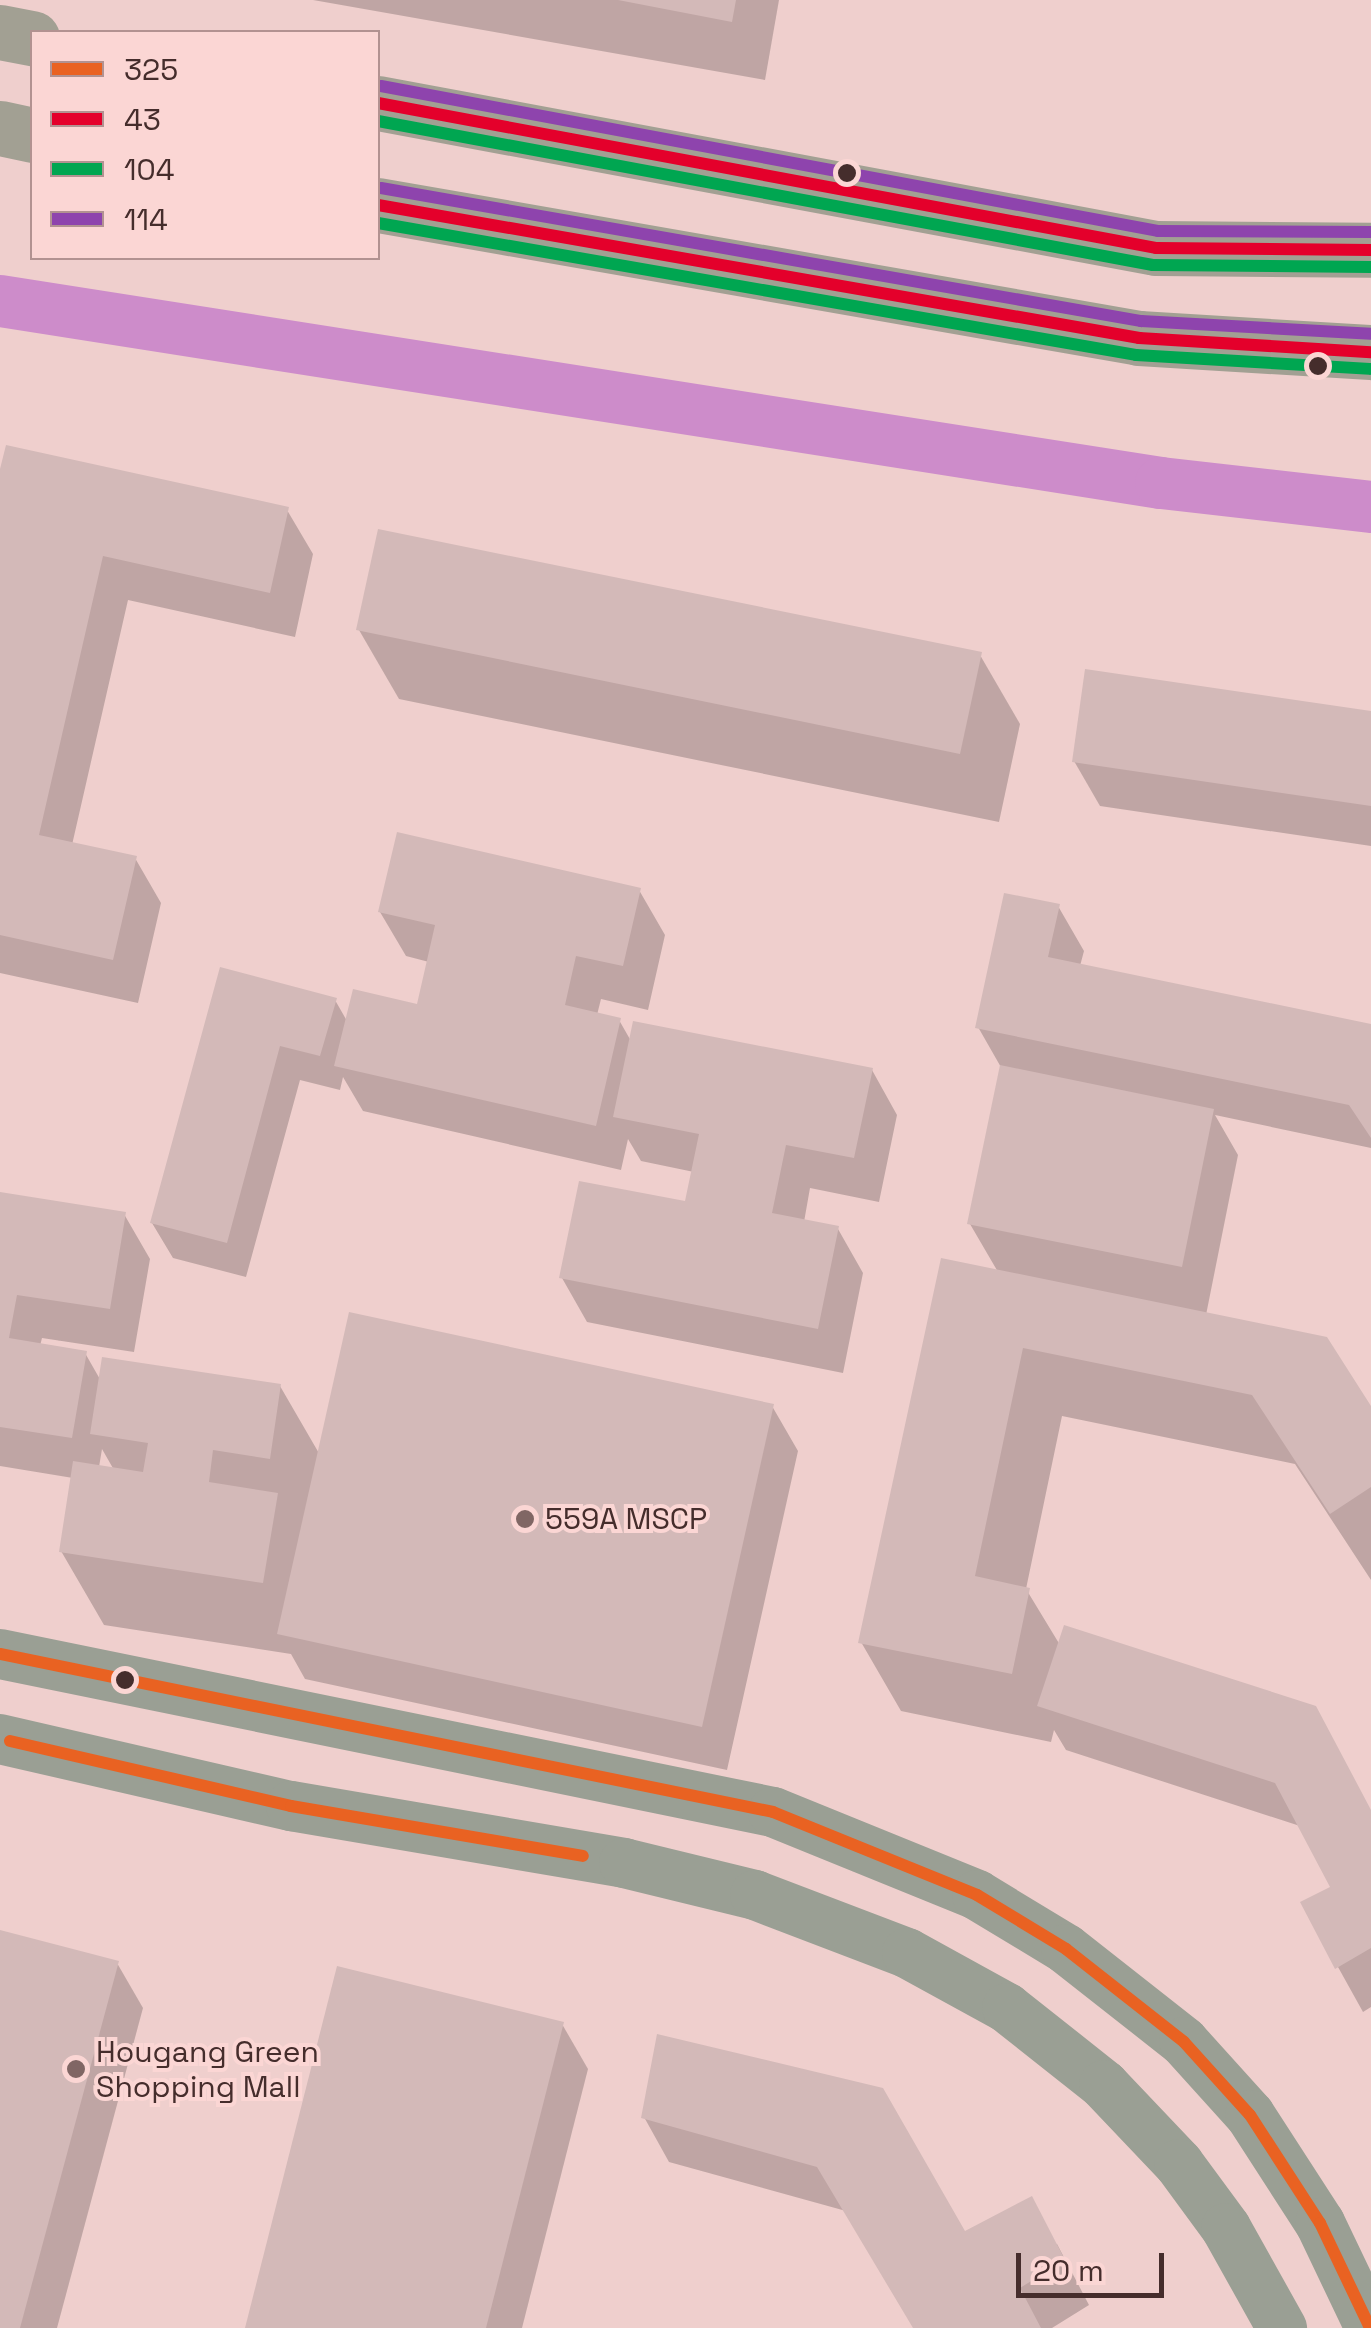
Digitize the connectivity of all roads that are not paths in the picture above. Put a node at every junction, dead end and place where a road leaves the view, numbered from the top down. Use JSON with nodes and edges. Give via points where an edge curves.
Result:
{"nodes":[{"id":1,"x":0,"y":32,"type":"edge"},
{"id":2,"x":30,"y":38,"type":"edge"},
{"id":3,"x":380,"y":102,"type":"edge"},
{"id":4,"x":0,"y":128,"type":"edge"},
{"id":5,"x":30,"y":135,"type":"edge"},
{"id":6,"x":380,"y":205,"type":"edge"},
{"id":7,"x":1371,"y":250,"type":"edge"},
{"id":8,"x":1371,"y":352,"type":"edge"},
{"id":9,"x":0,"y":1654,"type":"edge"},
{"id":10,"x":0,"y":1739,"type":"edge"},
{"id":11,"x":1282,"y":2328,"type":"edge"},
{"id":12,"x":1370,"y":2328,"type":"edge"}],
"edges":[{"from":1,"to":2,"type":"main road"},
{"from":3,"to":7,"type":"main road","via":[[1156,248]]},
{"from":4,"to":5,"type":"main road"},
{"from":6,"to":8,"type":"main road","via":[[1139,338]]},
{"from":9,"to":12,"type":"street","via":[[773,1812],[977,1895],[1066,1949],[1184,2042],[1270,2146],[1320,2223]]},
{"from":10,"to":11,"type":"street","via":[[291,1806],[624,1863],[755,1895],[906,1953],[1007,2008],[1104,2085],[1214,2212]]}]}
